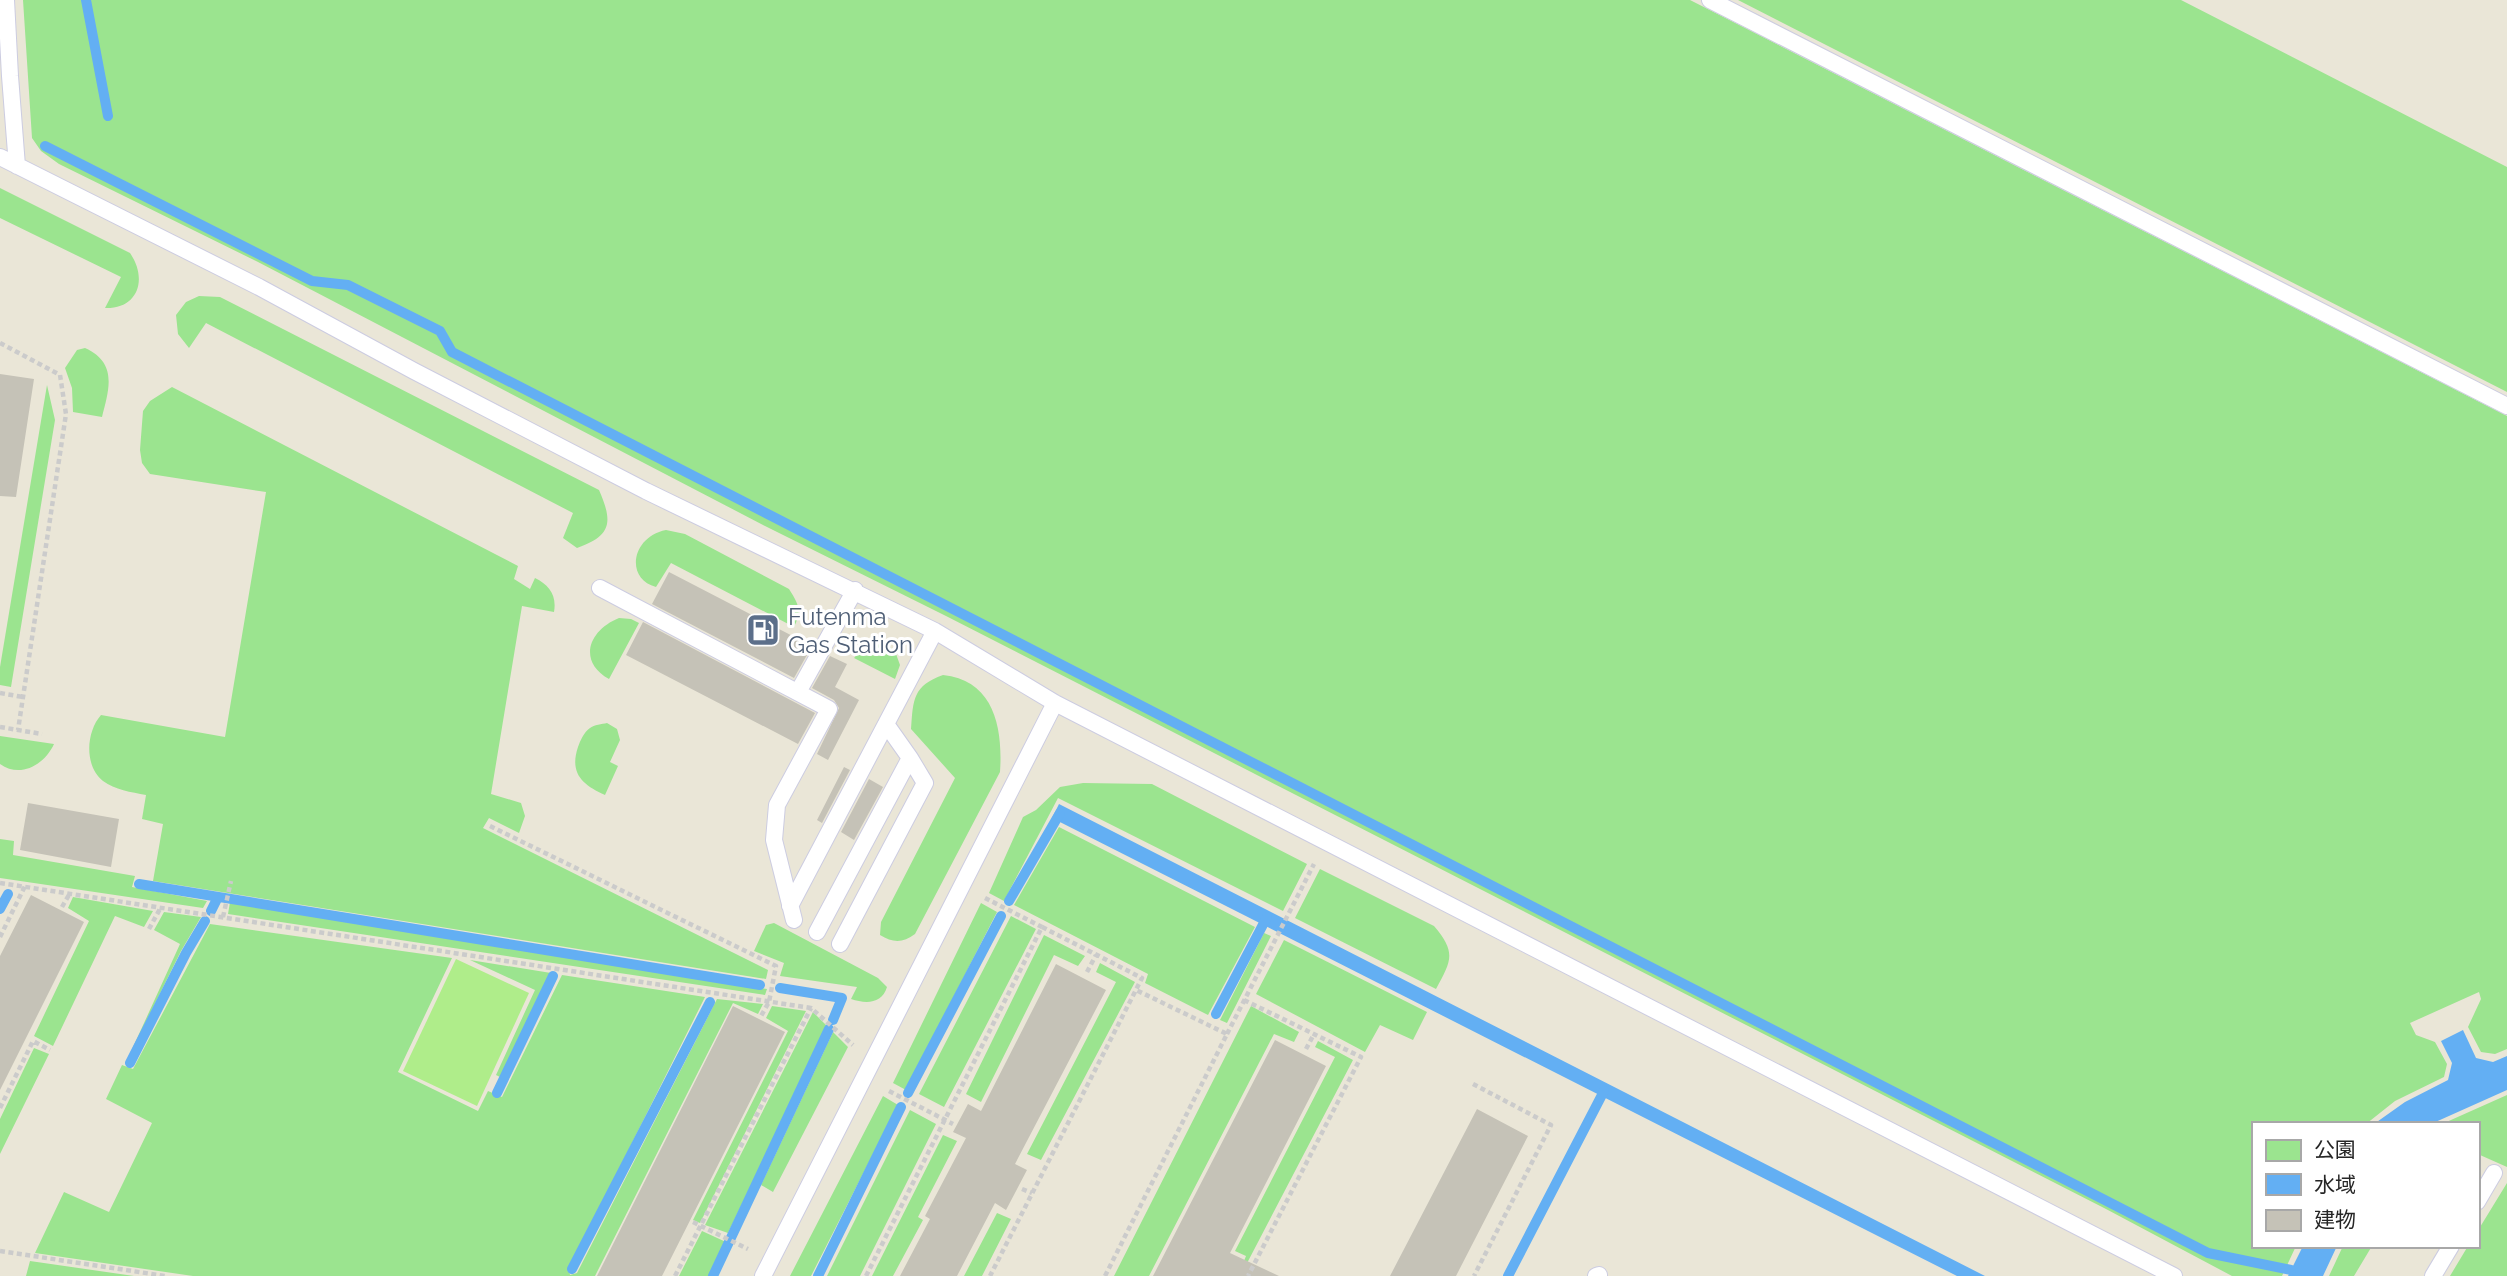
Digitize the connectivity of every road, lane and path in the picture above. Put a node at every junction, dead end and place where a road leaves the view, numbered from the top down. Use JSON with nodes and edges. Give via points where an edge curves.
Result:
{"nodes":[{"id":1,"x":6,"y":0,"type":"edge"},
{"id":2,"x":1710,"y":0,"type":"edge"},
{"id":3,"x":0,"y":157,"type":"edge"},
{"id":4,"x":17,"y":166,"type":"junction"},
{"id":5,"x":0,"y":343,"type":"edge"},
{"id":6,"x":2507,"y":406,"type":"edge"},
{"id":7,"x":600,"y":588,"type":"dead end"},
{"id":8,"x":855,"y":590,"type":"junction"},
{"id":9,"x":935,"y":631,"type":"junction"},
{"id":10,"x":798,"y":692,"type":"junction"},
{"id":11,"x":0,"y":693,"type":"edge"},
{"id":12,"x":23,"y":696,"type":"junction"},
{"id":13,"x":1055,"y":704,"type":"junction"},
{"id":14,"x":886,"y":724,"type":"junction"},
{"id":15,"x":0,"y":727,"type":"edge"},
{"id":16,"x":18,"y":730,"type":"junction"},
{"id":17,"x":42,"y":734,"type":"dead end"},
{"id":18,"x":910,"y":758,"type":"junction"},
{"id":19,"x":490,"y":826,"type":"dead end"},
{"id":20,"x":1315,"y":862,"type":"dead end"},
{"id":21,"x":0,"y":883,"type":"edge"},
{"id":22,"x":230,"y":883,"type":"dead end"},
{"id":23,"x":26,"y":887,"type":"junction"},
{"id":24,"x":70,"y":893,"type":"junction"},
{"id":25,"x":985,"y":898,"type":"dead end"},
{"id":26,"x":62,"y":907,"type":"dead end"},
{"id":27,"x":161,"y":907,"type":"junction"},
{"id":28,"x":224,"y":915,"type":"junction"},
{"id":29,"x":1042,"y":927,"type":"junction"},
{"id":30,"x":149,"y":929,"type":"dead end"},
{"id":31,"x":817,"y":932,"type":"dead end"},
{"id":32,"x":0,"y":937,"type":"edge"},
{"id":33,"x":840,"y":944,"type":"dead end"},
{"id":34,"x":1097,"y":955,"type":"junction"},
{"id":35,"x":1087,"y":972,"type":"dead end"},
{"id":36,"x":1136,"y":990,"type":"junction"},
{"id":37,"x":1244,"y":1000,"type":"junction"},
{"id":38,"x":769,"y":1002,"type":"junction"},
{"id":39,"x":811,"y":1008,"type":"junction"},
{"id":40,"x":761,"y":1016,"type":"dead end"},
{"id":41,"x":1227,"y":1034,"type":"junction"},
{"id":42,"x":1314,"y":1034,"type":"junction"},
{"id":43,"x":853,"y":1045,"type":"dead end"},
{"id":44,"x":1306,"y":1049,"type":"dead end"},
{"id":45,"x":50,"y":1050,"type":"dead end"},
{"id":46,"x":1474,"y":1084,"type":"dead end"},
{"id":47,"x":889,"y":1091,"type":"dead end"},
{"id":48,"x":0,"y":1108,"type":"edge"},
{"id":49,"x":944,"y":1120,"type":"junction"},
{"id":50,"x":953,"y":1124,"type":"dead end"},
{"id":51,"x":2494,"y":1173,"type":"dead end"},
{"id":52,"x":1023,"y":1189,"type":"dead end"},
{"id":53,"x":1032,"y":1193,"type":"junction"},
{"id":54,"x":2479,"y":1199,"type":"edge"},
{"id":55,"x":692,"y":1222,"type":"dead end"},
{"id":56,"x":701,"y":1226,"type":"junction"},
{"id":57,"x":2450,"y":1248,"type":"edge"},
{"id":58,"x":748,"y":1249,"type":"dead end"},
{"id":59,"x":0,"y":1251,"type":"edge"},
{"id":60,"x":165,"y":1276,"type":"edge"},
{"id":61,"x":675,"y":1276,"type":"edge"},
{"id":62,"x":763,"y":1276,"type":"edge"},
{"id":63,"x":866,"y":1276,"type":"edge"},
{"id":64,"x":990,"y":1276,"type":"edge"},
{"id":65,"x":1105,"y":1276,"type":"edge"},
{"id":66,"x":1248,"y":1276,"type":"edge"},
{"id":67,"x":1474,"y":1276,"type":"edge"},
{"id":68,"x":2174,"y":1276,"type":"edge"},
{"id":69,"x":2433,"y":1276,"type":"edge"}],
"edges":[{"from":1,"to":4,"type":"lane"},
{"from":2,"to":6,"type":"lane"},
{"from":3,"to":4,"type":"lane"},
{"from":4,"to":8,"type":"lane","via":[[259,287],[646,491]]},
{"from":5,"to":12,"type":"path","via":[[60,375],[65,414]]},
{"from":7,"to":10,"type":"lane"},
{"from":8,"to":9,"type":"lane"},
{"from":8,"to":10,"type":"lane"},
{"from":9,"to":13,"type":"lane"},
{"from":9,"to":14,"type":"lane"},
{"from":10,"to":14,"type":"lane","via":[[829,709],[776,805],[774,840],[792,913]]},
{"from":11,"to":12,"type":"path"},
{"from":12,"to":16,"type":"path"},
{"from":13,"to":62,"type":"lane"},
{"from":13,"to":68,"type":"lane"},
{"from":14,"to":18,"type":"lane"},
{"from":15,"to":16,"type":"path"},
{"from":16,"to":17,"type":"path"},
{"from":18,"to":31,"type":"lane"},
{"from":18,"to":33,"type":"lane","via":[[925,783]]},
{"from":19,"to":38,"type":"path","via":[[776,966]]},
{"from":20,"to":37,"type":"path"},
{"from":21,"to":23,"type":"path"},
{"from":22,"to":28,"type":"path"},
{"from":23,"to":24,"type":"path"},
{"from":23,"to":32,"type":"path"},
{"from":24,"to":26,"type":"path"},
{"from":24,"to":27,"type":"path"},
{"from":25,"to":29,"type":"path"},
{"from":27,"to":28,"type":"path"},
{"from":27,"to":30,"type":"path"},
{"from":28,"to":38,"type":"path"},
{"from":29,"to":34,"type":"path"},
{"from":29,"to":49,"type":"path"},
{"from":34,"to":35,"type":"path"},
{"from":34,"to":36,"type":"path","via":[[1143,978]]},
{"from":36,"to":41,"type":"path"},
{"from":36,"to":53,"type":"path"},
{"from":37,"to":41,"type":"path"},
{"from":37,"to":42,"type":"path"},
{"from":38,"to":39,"type":"path"},
{"from":38,"to":40,"type":"path"},
{"from":39,"to":43,"type":"path"},
{"from":39,"to":56,"type":"path"},
{"from":41,"to":65,"type":"path"},
{"from":42,"to":44,"type":"path"},
{"from":42,"to":66,"type":"path","via":[[1362,1057]]},
{"from":45,"to":48,"type":"path","via":[[33,1041]]},
{"from":46,"to":67,"type":"path","via":[[1551,1125]]},
{"from":47,"to":49,"type":"path"},
{"from":49,"to":50,"type":"path"},
{"from":49,"to":63,"type":"path"},
{"from":51,"to":54,"type":"lane"},
{"from":52,"to":53,"type":"path"},
{"from":53,"to":64,"type":"path"},
{"from":55,"to":56,"type":"path"},
{"from":56,"to":58,"type":"path"},
{"from":56,"to":61,"type":"path"},
{"from":57,"to":69,"type":"lane"},
{"from":59,"to":60,"type":"path"}]}
